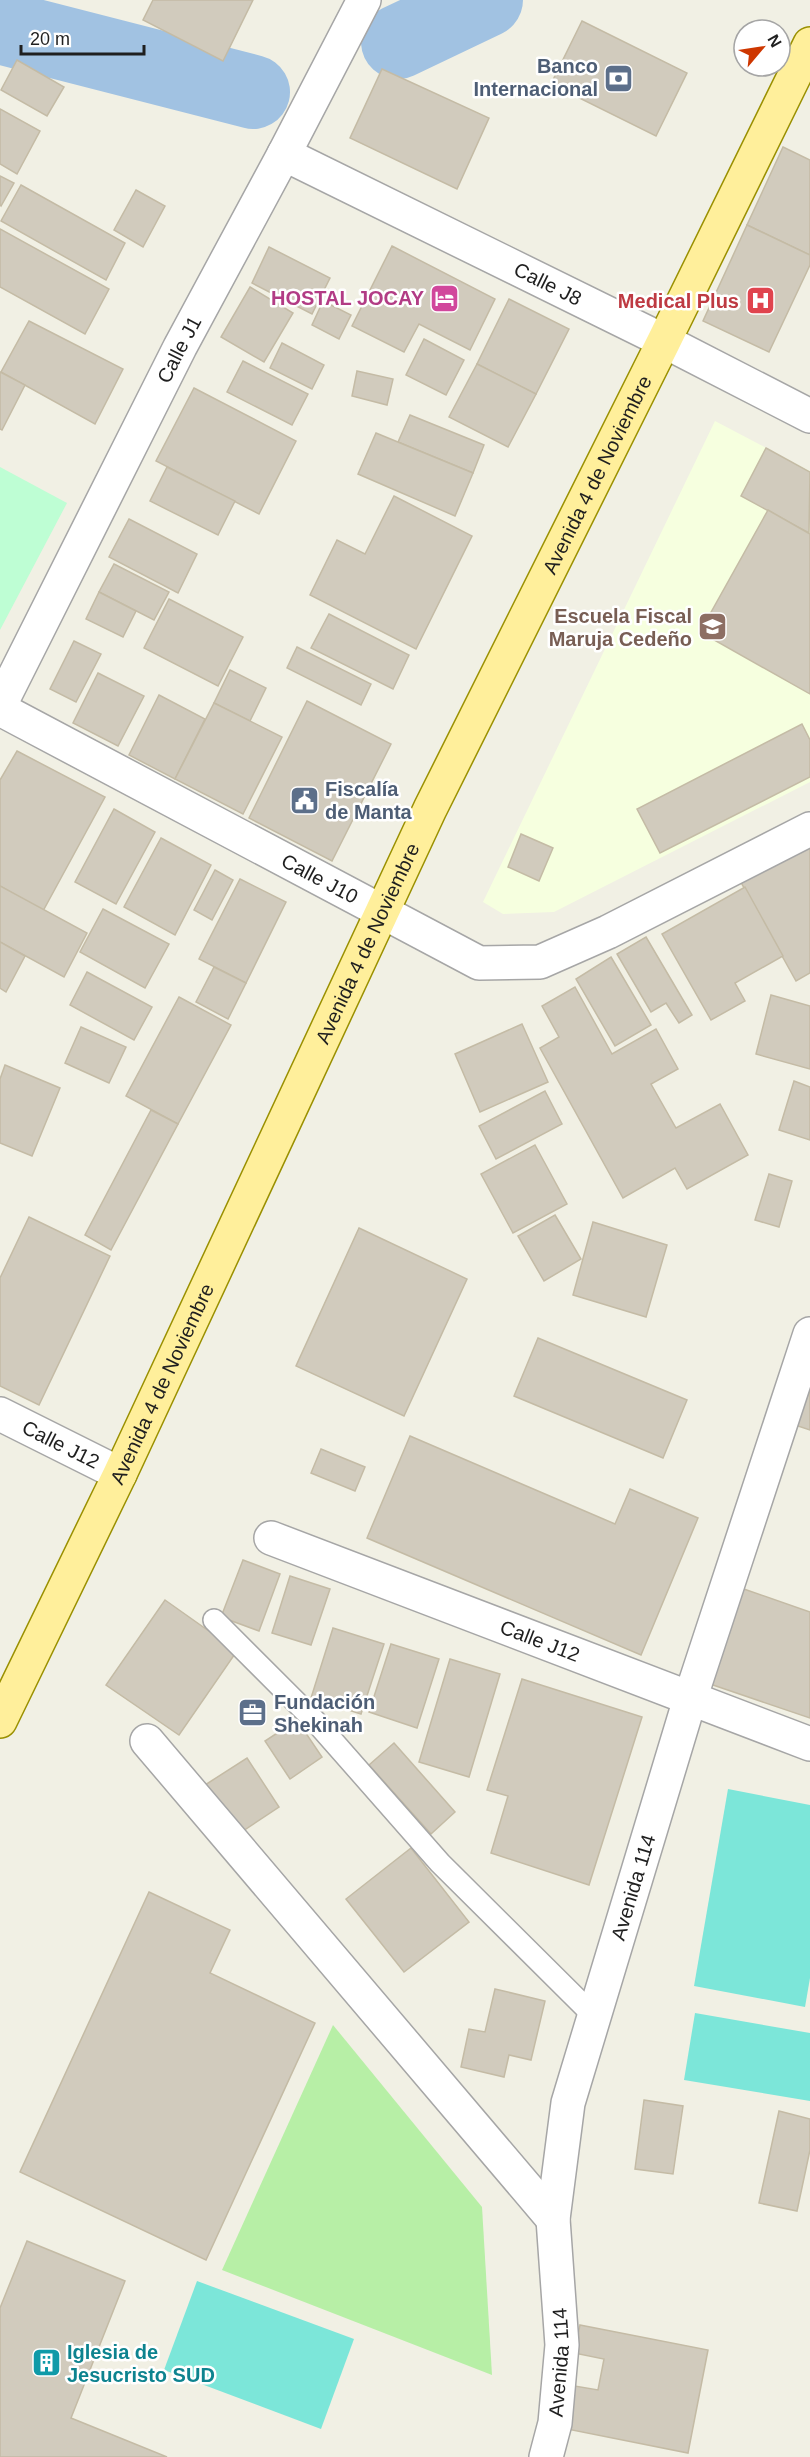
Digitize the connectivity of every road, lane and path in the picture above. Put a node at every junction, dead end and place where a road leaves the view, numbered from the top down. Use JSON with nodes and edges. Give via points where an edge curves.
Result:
{"nodes":[{"id":1,"x":364,"y":0,"type":"edge"},
{"id":2,"x":810,"y":44,"type":"edge"},
{"id":3,"x":284,"y":154,"type":"junction"},
{"id":4,"x":664,"y":341,"type":"junction"},
{"id":5,"x":810,"y":416,"type":"edge"},
{"id":6,"x":0,"y":707,"type":"edge"},
{"id":7,"x":810,"y":829,"type":"edge"},
{"id":8,"x":383,"y":913,"type":"junction"},
{"id":9,"x":810,"y":1334,"type":"edge"},
{"id":10,"x":0,"y":1414,"type":"edge"},
{"id":11,"x":120,"y":1474,"type":"junction"},
{"id":12,"x":271,"y":1538,"type":"dead end"},
{"id":13,"x":214,"y":1620,"type":"dead end"},
{"id":14,"x":690,"y":1699,"type":"junction"},
{"id":15,"x":0,"y":1721,"type":"edge"},
{"id":16,"x":147,"y":1741,"type":"dead end"},
{"id":17,"x":810,"y":1744,"type":"edge"},
{"id":18,"x":593,"y":2015,"type":"junction"},
{"id":19,"x":553,"y":2219,"type":"junction"},
{"id":20,"x":546,"y":2457,"type":"edge"}],
"edges":[{"from":1,"to":3,"type":"street","name":"Calle J1"},
{"from":2,"to":4,"type":"main road","name":"Avenida 4 de Noviembre"},
{"from":3,"to":4,"type":"street","name":"Calle J8"},
{"from":3,"to":6,"type":"street","name":"Calle J1","via":[[180,347]]},
{"from":4,"to":5,"type":"street","name":"Calle J8"},
{"from":4,"to":8,"type":"main road","name":"Avenida 4 de Noviembre","via":[[430,809]]},
{"from":6,"to":8,"type":"street","name":"Calle J10"},
{"from":7,"to":8,"type":"street","name":"Calle J10","via":[[608,932],[540,962],[479,963]]},
{"from":8,"to":11,"type":"main road","name":"Avenida 4 de Noviembre"},
{"from":9,"to":14,"type":"street","name":"Avenida 114"},
{"from":10,"to":11,"type":"street","name":"Calle J12"},
{"from":11,"to":15,"type":"main road","name":"Avenida 4 de Noviembre"},
{"from":12,"to":14,"type":"street","name":"Calle J12"},
{"from":13,"to":18,"type":"lane","via":[[316,1722],[440,1863]]},
{"from":14,"to":17,"type":"street","name":"Calle J12"},
{"from":14,"to":18,"type":"street","name":"Avenida 114"},
{"from":16,"to":19,"type":"street"},
{"from":18,"to":19,"type":"street","name":"Avenida 114","via":[[568,2103]]},
{"from":19,"to":20,"type":"street","name":"Avenida 114","via":[[562,2345],[555,2423]]}]}
